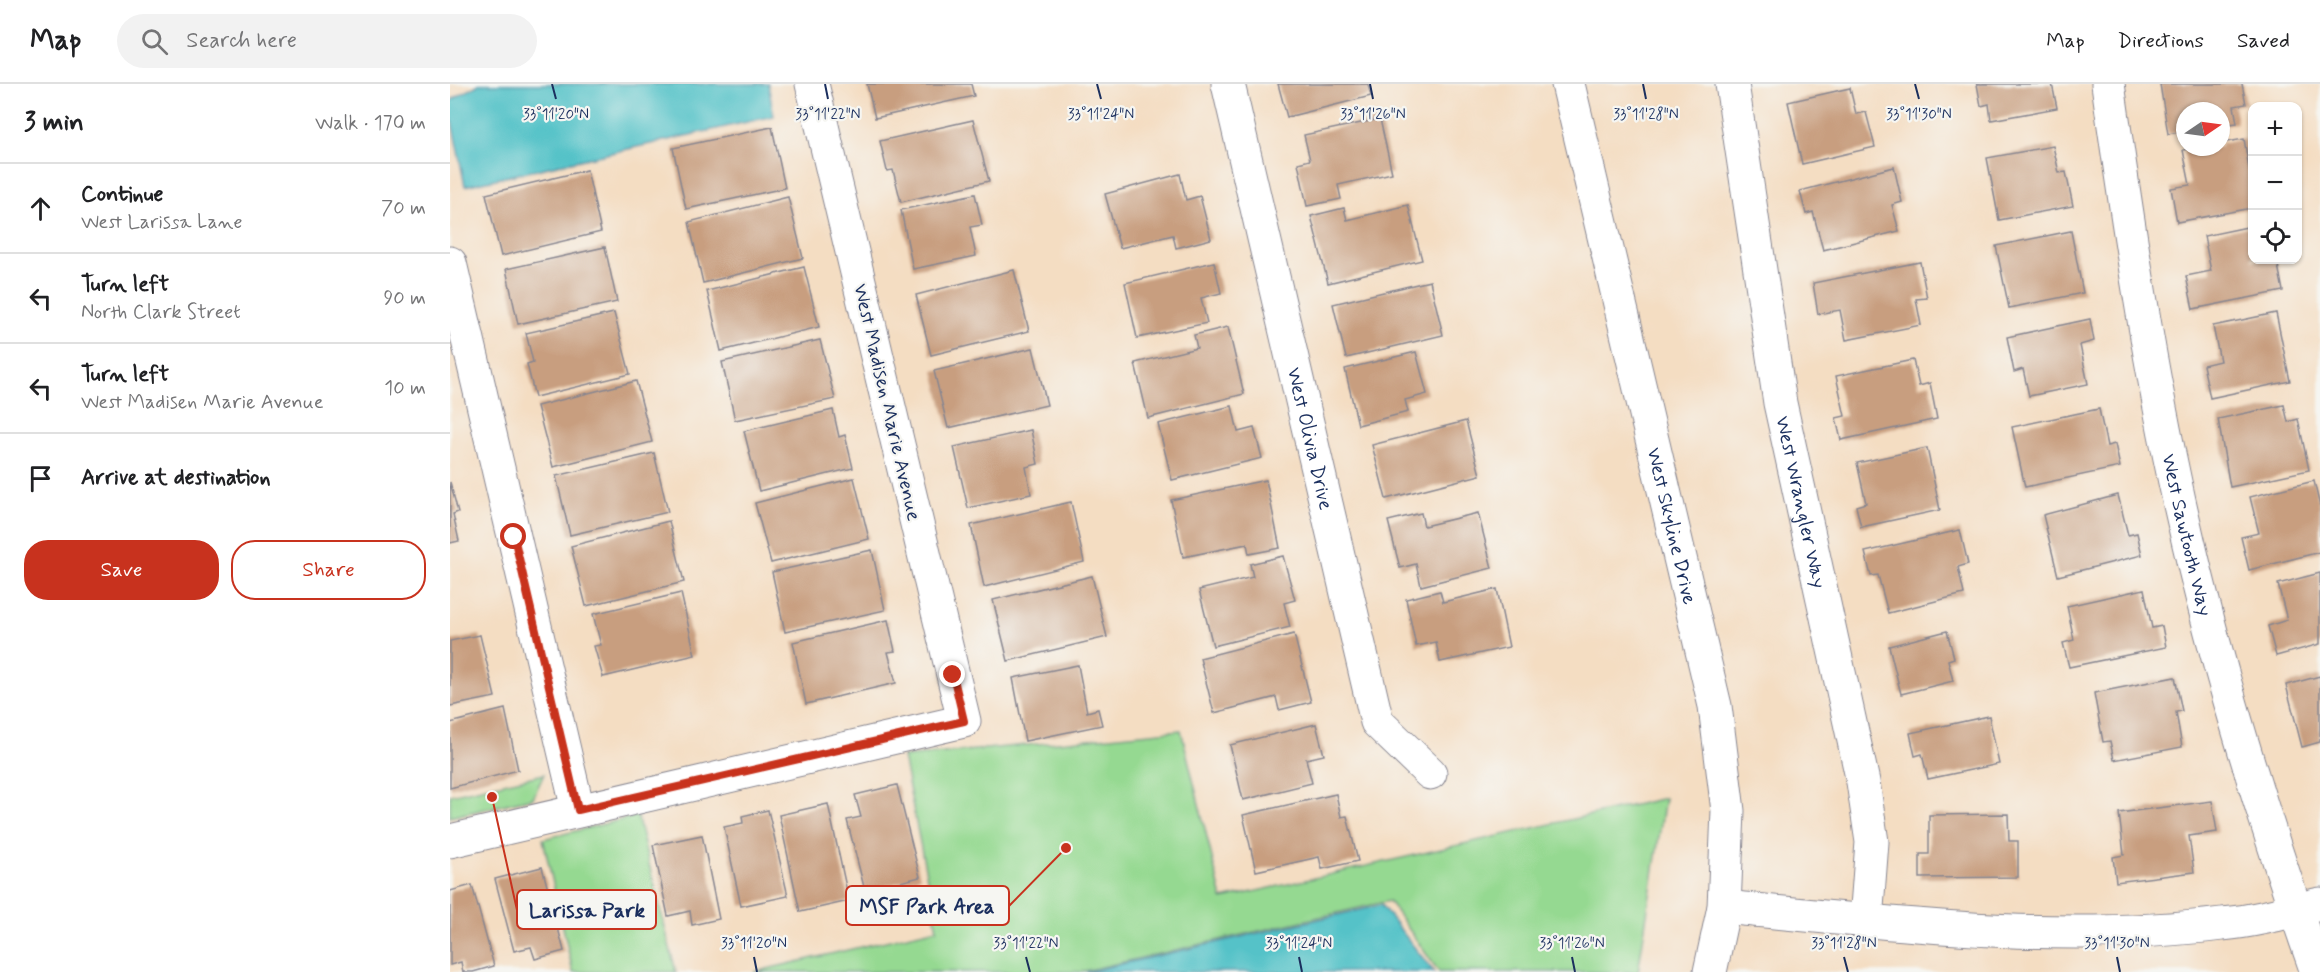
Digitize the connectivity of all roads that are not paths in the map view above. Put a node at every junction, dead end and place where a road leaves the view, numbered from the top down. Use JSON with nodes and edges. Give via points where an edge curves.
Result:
{"nodes":[{"id":1,"x":812,"y":84,"type":"edge"},
{"id":2,"x":1228,"y":84,"type":"edge"},
{"id":3,"x":1568,"y":84,"type":"edge"},
{"id":4,"x":1732,"y":84,"type":"edge"},
{"id":5,"x":2108,"y":84,"type":"edge"},
{"id":6,"x":450,"y":263,"type":"edge"},
{"id":7,"x":1430,"y":773,"type":"dead end"},
{"id":8,"x":578,"y":810,"type":"junction"},
{"id":9,"x":450,"y":841,"type":"edge"},
{"id":10,"x":1724,"y":907,"type":"junction"},
{"id":11,"x":2308,"y":907,"type":"edge"},
{"id":12,"x":1866,"y":921,"type":"junction"},
{"id":13,"x":1710,"y":972,"type":"edge"},
{"id":14,"x":2318,"y":972,"type":"edge"}],
"edges":[{"from":1,"to":8,"type":"street","name":"West Madisen Marie Avenue","via":[[964,721]]},
{"from":2,"to":7,"type":"street","name":"West Olivia Drive","via":[[1377,722]]},
{"from":3,"to":10,"type":"street","name":"West Skyline Drive","via":[[1715,706],[1728,811]]},
{"from":4,"to":12,"type":"street","name":"West Wrangler Way","via":[[1780,403],[1863,782],[1872,842]]},
{"from":5,"to":11,"type":"street","name":"West Sawtooth Way","via":[[2142,310],[2180,505],[2230,702]]},
{"from":6,"to":8,"type":"street"},
{"from":8,"to":9,"type":"street"},
{"from":10,"to":12,"type":"street"},
{"from":10,"to":13,"type":"street","name":"West Skyline Drive"},
{"from":11,"to":12,"type":"street","via":[[2224,924],[2124,932]]},
{"from":11,"to":14,"type":"street","name":"West Sawtooth Way"}]}
